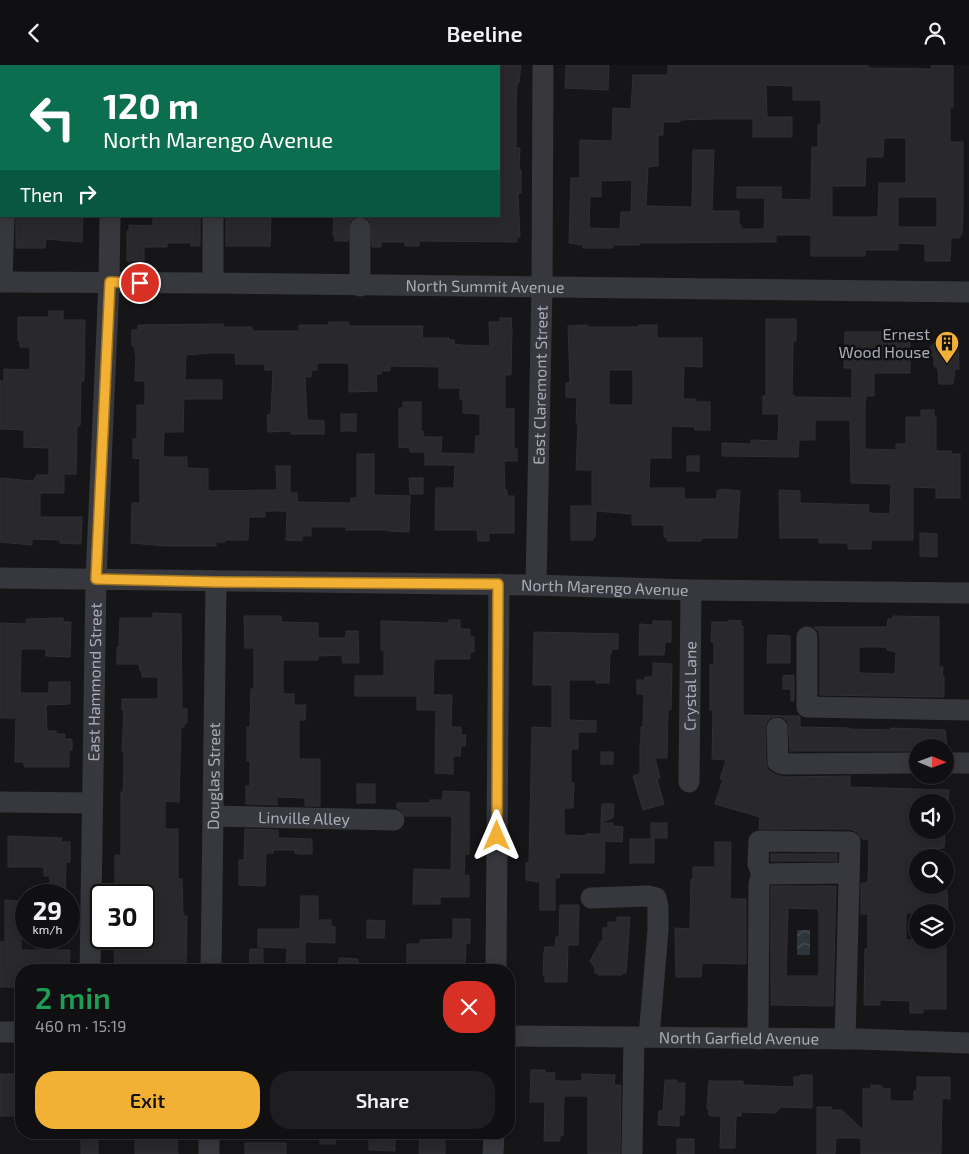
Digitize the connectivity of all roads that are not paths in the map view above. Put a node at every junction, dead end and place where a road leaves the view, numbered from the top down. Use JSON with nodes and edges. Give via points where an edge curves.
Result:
{"nodes":[{"id":1,"x":543,"y":65,"type":"edge"},
{"id":2,"x":4,"y":217,"type":"edge"},
{"id":3,"x":110,"y":217,"type":"edge"},
{"id":4,"x":213,"y":217,"type":"edge"},
{"id":5,"x":360,"y":229,"type":"dead end"},
{"id":6,"x":1,"y":282,"type":"edge"},
{"id":7,"x":110,"y":282,"type":"junction"},
{"id":8,"x":213,"y":283,"type":"junction"},
{"id":9,"x":360,"y":285,"type":"junction"},
{"id":10,"x":542,"y":287,"type":"junction"},
{"id":11,"x":969,"y":292,"type":"edge"},
{"id":12,"x":0,"y":578,"type":"edge"},
{"id":13,"x":96,"y":579,"type":"junction"},
{"id":14,"x":216,"y":582,"type":"junction"},
{"id":15,"x":498,"y":584,"type":"junction"},
{"id":16,"x":536,"y":585,"type":"junction"},
{"id":17,"x":691,"y":590,"type":"junction"},
{"id":18,"x":969,"y":593,"type":"edge"},
{"id":19,"x":807,"y":637,"type":"dead end"},
{"id":20,"x":969,"y":709,"type":"edge"},
{"id":21,"x":777,"y":728,"type":"dead end"},
{"id":22,"x":909,"y":763,"type":"edge"},
{"id":23,"x":954,"y":763,"type":"edge"},
{"id":24,"x":969,"y":763,"type":"edge"},
{"id":25,"x":689,"y":782,"type":"dead end"},
{"id":26,"x":0,"y":802,"type":"edge"},
{"id":27,"x":92,"y":803,"type":"junction"},
{"id":28,"x":213,"y":816,"type":"junction"},
{"id":29,"x":394,"y":820,"type":"dead end"},
{"id":30,"x":862,"y":832,"type":"dead end"},
{"id":31,"x":849,"y":873,"type":"junction"},
{"id":32,"x":762,"y":874,"type":"junction"},
{"id":33,"x":591,"y":898,"type":"dead end"},
{"id":34,"x":90,"y":964,"type":"edge"},
{"id":35,"x":211,"y":964,"type":"edge"},
{"id":36,"x":496,"y":964,"type":"edge"},
{"id":37,"x":0,"y":1032,"type":"edge"},
{"id":38,"x":15,"y":1032,"type":"edge"},
{"id":39,"x":515,"y":1036,"type":"edge"},
{"id":40,"x":642,"y":1037,"type":"junction"},
{"id":41,"x":758,"y":1039,"type":"junction"},
{"id":42,"x":852,"y":1039,"type":"junction"},
{"id":43,"x":969,"y":1043,"type":"edge"},
{"id":44,"x":210,"y":1139,"type":"edge"},
{"id":45,"x":494,"y":1139,"type":"edge"},
{"id":46,"x":209,"y":1154,"type":"edge"},
{"id":47,"x":493,"y":1154,"type":"edge"},
{"id":48,"x":632,"y":1154,"type":"edge"}],
"edges":[{"from":1,"to":10,"type":"street","name":"East Claremont Street"},
{"from":2,"to":6,"type":"street"},
{"from":3,"to":7,"type":"street","name":"East Hammond Street"},
{"from":4,"to":8,"type":"street"},
{"from":5,"to":9,"type":"street"},
{"from":6,"to":7,"type":"street","name":"North Summit Avenue"},
{"from":7,"to":8,"type":"street","name":"North Summit Avenue"},
{"from":7,"to":13,"type":"street","name":"East Hammond Street"},
{"from":8,"to":9,"type":"street","name":"North Summit Avenue"},
{"from":9,"to":10,"type":"street","name":"North Summit Avenue"},
{"from":10,"to":11,"type":"street","name":"North Summit Avenue"},
{"from":10,"to":16,"type":"street","name":"East Claremont Street"},
{"from":12,"to":13,"type":"street","name":"North Marengo Avenue"},
{"from":13,"to":14,"type":"street","name":"North Marengo Avenue"},
{"from":13,"to":27,"type":"street","name":"East Hammond Street"},
{"from":14,"to":15,"type":"street","name":"North Marengo Avenue"},
{"from":14,"to":28,"type":"street","name":"Douglas Street"},
{"from":15,"to":16,"type":"street","name":"North Marengo Avenue"},
{"from":15,"to":36,"type":"street"},
{"from":16,"to":17,"type":"street","name":"North Marengo Avenue"},
{"from":17,"to":18,"type":"street","name":"North Marengo Avenue"},
{"from":17,"to":25,"type":"street","name":"Crystal Lane"},
{"from":19,"to":20,"type":"street","via":[[807,707]]},
{"from":21,"to":22,"type":"street","via":[[778,762],[784,764]]},
{"from":23,"to":24,"type":"street"},
{"from":26,"to":27,"type":"street"},
{"from":27,"to":34,"type":"street","name":"East Hammond Street"},
{"from":28,"to":29,"type":"street","name":"Linville Alley"},
{"from":28,"to":35,"type":"street","name":"Douglas Street"},
{"from":30,"to":42,"type":"street"},
{"from":31,"to":32,"type":"street"},
{"from":31,"to":32,"type":"street","via":[[850,842],[759,841],[758,864]]},
{"from":31,"to":42,"type":"street"},
{"from":32,"to":41,"type":"street","via":[[759,884]]},
{"from":33,"to":40,"type":"street","via":[[656,898],[658,930]]},
{"from":37,"to":38,"type":"street"},
{"from":39,"to":40,"type":"street","name":"North Garfield Avenue"},
{"from":40,"to":41,"type":"street","name":"North Garfield Avenue"},
{"from":40,"to":48,"type":"street"},
{"from":41,"to":42,"type":"street","name":"North Garfield Avenue"},
{"from":42,"to":43,"type":"street","name":"North Garfield Avenue"},
{"from":44,"to":46,"type":"street"},
{"from":45,"to":47,"type":"street"}]}
